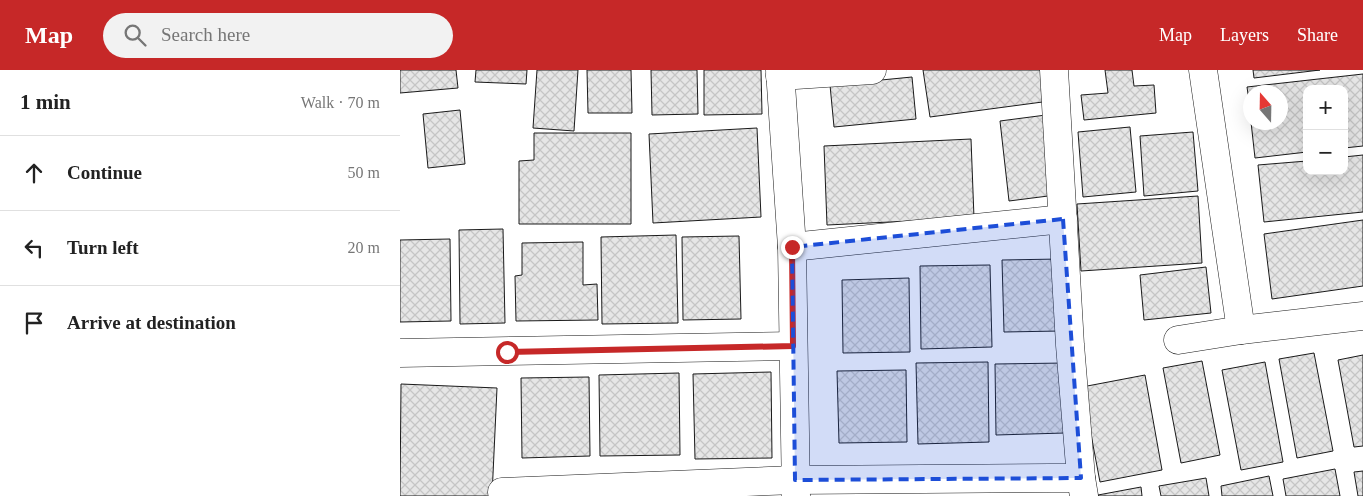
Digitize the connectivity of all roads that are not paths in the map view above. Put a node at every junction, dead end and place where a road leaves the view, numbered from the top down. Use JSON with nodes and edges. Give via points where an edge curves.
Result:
{"nodes":[{"id":1,"x":872,"y":70,"type":"edge"},
{"id":2,"x":1054,"y":70,"type":"edge"},
{"id":3,"x":1203,"y":70,"type":"edge"},
{"id":4,"x":780,"y":73,"type":"edge"},
{"id":5,"x":1063,"y":219,"type":"junction"},
{"id":6,"x":792,"y":247,"type":"junction"},
{"id":7,"x":1363,"y":316,"type":"edge"},
{"id":8,"x":1241,"y":330,"type":"junction"},
{"id":9,"x":1178,"y":340,"type":"dead end"},
{"id":10,"x":793,"y":346,"type":"junction"},
{"id":11,"x":400,"y":353,"type":"edge"},
{"id":12,"x":1082,"y":487,"type":"edge"},
{"id":13,"x":795,"y":488,"type":"edge"},
{"id":14,"x":502,"y":492,"type":"dead end"}],
"edges":[{"from":1,"to":4,"type":"street"},
{"from":2,"to":5,"type":"street"},
{"from":3,"to":8,"type":"street"},
{"from":4,"to":6,"type":"street"},
{"from":5,"to":6,"type":"street"},
{"from":5,"to":12,"type":"street"},
{"from":6,"to":10,"type":"street"},
{"from":7,"to":8,"type":"street"},
{"from":8,"to":9,"type":"street"},
{"from":10,"to":11,"type":"street"},
{"from":10,"to":13,"type":"street"},
{"from":12,"to":13,"type":"street"},
{"from":13,"to":14,"type":"street"}]}
